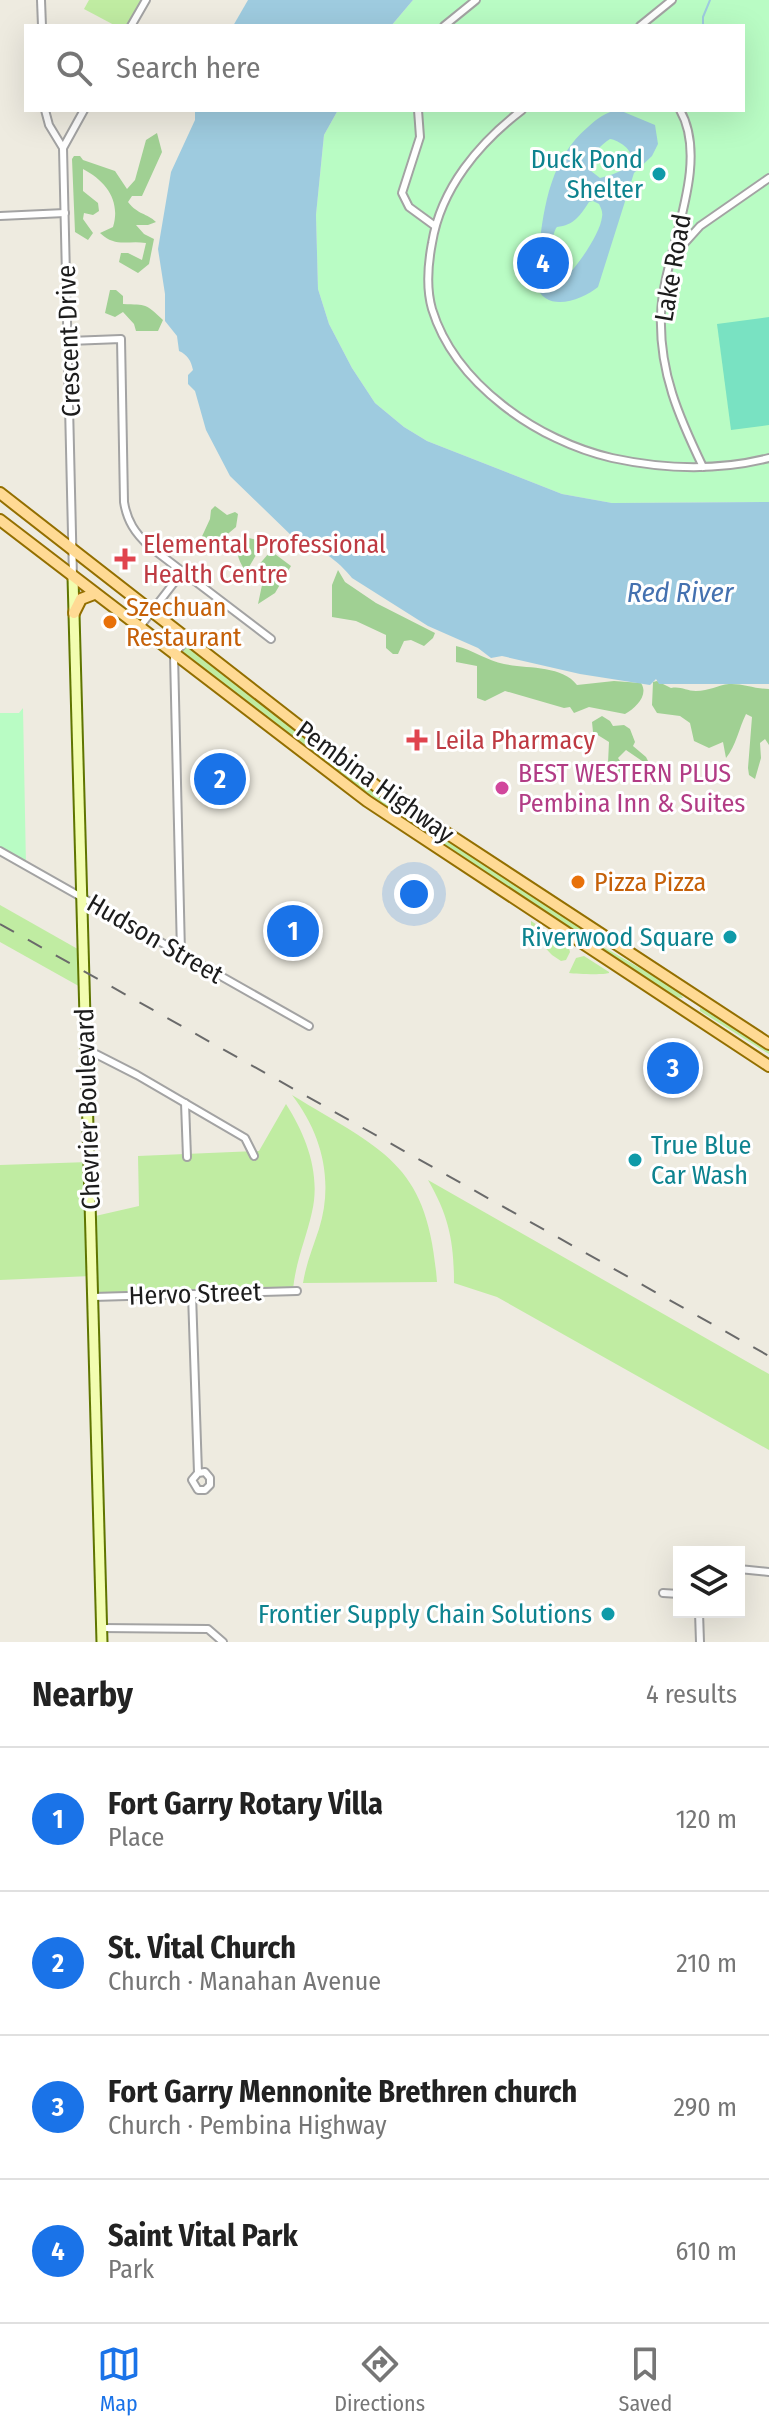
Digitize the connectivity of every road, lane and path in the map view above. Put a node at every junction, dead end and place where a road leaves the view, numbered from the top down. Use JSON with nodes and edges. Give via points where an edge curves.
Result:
{"nodes":[{"id":1,"x":41,"y":0,"type":"edge"},
{"id":2,"x":146,"y":0,"type":"edge"},
{"id":3,"x":476,"y":0,"type":"edge"},
{"id":4,"x":672,"y":0,"type":"edge"},
{"id":5,"x":42,"y":24,"type":"edge"},
{"id":6,"x":132,"y":24,"type":"edge"},
{"id":7,"x":446,"y":24,"type":"edge"},
{"id":8,"x":642,"y":24,"type":"edge"},
{"id":9,"x":46,"y":112,"type":"edge"},
{"id":10,"x":83,"y":112,"type":"edge"},
{"id":11,"x":418,"y":112,"type":"edge"},
{"id":12,"x":520,"y":112,"type":"edge"},
{"id":13,"x":681,"y":112,"type":"edge"},
{"id":14,"x":63,"y":148,"type":"junction"},
{"id":15,"x":769,"y":178,"type":"edge"},
{"id":16,"x":65,"y":213,"type":"junction"},
{"id":17,"x":0,"y":216,"type":"edge"},
{"id":18,"x":435,"y":226,"type":"junction"},
{"id":19,"x":672,"y":257,"type":"junction"},
{"id":20,"x":69,"y":341,"type":"junction"},
{"id":21,"x":769,"y":458,"type":"edge"},
{"id":22,"x":703,"y":467,"type":"junction"},
{"id":23,"x":0,"y":493,"type":"edge"},
{"id":24,"x":0,"y":520,"type":"edge"},
{"id":25,"x":73,"y":553,"type":"junction"},
{"id":26,"x":183,"y":571,"type":"junction"},
{"id":27,"x":73,"y":577,"type":"junction"},
{"id":28,"x":94,"y":594,"type":"junction"},
{"id":29,"x":74,"y":613,"type":"junction"},
{"id":30,"x":151,"y":613,"type":"junction"},
{"id":31,"x":139,"y":628,"type":"junction"},
{"id":32,"x":271,"y":639,"type":"dead end"},
{"id":33,"x":186,"y":640,"type":"junction"},
{"id":34,"x":174,"y":655,"type":"junction"},
{"id":35,"x":271,"y":706,"type":"junction"},
{"id":36,"x":260,"y":720,"type":"junction"},
{"id":37,"x":0,"y":851,"type":"edge"},
{"id":38,"x":82,"y":897,"type":"junction"},
{"id":39,"x":181,"y":953,"type":"junction"},
{"id":40,"x":309,"y":1026,"type":"dead end"},
{"id":41,"x":769,"y":1044,"type":"edge"},
{"id":42,"x":86,"y":1049,"type":"junction"},
{"id":43,"x":769,"y":1066,"type":"edge"},
{"id":44,"x":185,"y":1103,"type":"junction"},
{"id":45,"x":254,"y":1156,"type":"dead end"},
{"id":46,"x":187,"y":1157,"type":"dead end"},
{"id":47,"x":297,"y":1291,"type":"dead end"},
{"id":48,"x":192,"y":1294,"type":"junction"},
{"id":49,"x":93,"y":1297,"type":"junction"},
{"id":50,"x":198,"y":1473,"type":"dead end"},
{"id":51,"x":745,"y":1570,"type":"edge"},
{"id":52,"x":769,"y":1572,"type":"edge"},
{"id":53,"x":663,"y":1593,"type":"dead end"},
{"id":54,"x":673,"y":1594,"type":"edge"},
{"id":55,"x":699,"y":1618,"type":"edge"},
{"id":56,"x":101,"y":1628,"type":"junction"},
{"id":57,"x":102,"y":1642,"type":"edge"},
{"id":58,"x":223,"y":1642,"type":"edge"},
{"id":59,"x":700,"y":1642,"type":"edge"}],
"edges":[{"from":1,"to":5,"type":"street"},
{"from":2,"to":6,"type":"street"},
{"from":3,"to":7,"type":"street"},
{"from":4,"to":8,"type":"street"},
{"from":9,"to":14,"type":"street"},
{"from":10,"to":14,"type":"street"},
{"from":11,"to":18,"type":"street","via":[[420,137],[402,193],[409,207]]},
{"from":12,"to":18,"type":"street","via":[[471,158]]},
{"from":13,"to":19,"type":"street","name":"Lake Road","via":[[690,161]]},
{"from":14,"to":16,"type":"street","name":"Crescent Drive"},
{"from":15,"to":19,"type":"street","via":[[700,226]]},
{"from":16,"to":17,"type":"street"},
{"from":16,"to":20,"type":"street","name":"Crescent Drive"},
{"from":18,"to":22,"type":"street","via":[[428,284],[432,308],[459,363],[484,391],[546,432],[586,450],[640,463]]},
{"from":19,"to":22,"type":"street","name":"Lake Road","via":[[661,313],[665,374]]},
{"from":20,"to":25,"type":"street","name":"Crescent Drive"},
{"from":20,"to":26,"type":"street","via":[[121,339],[126,514],[141,538]]},
{"from":21,"to":22,"type":"street"},
{"from":23,"to":25,"type":"main road","name":"Pembina Highway"},
{"from":24,"to":27,"type":"main road","name":"Pembina Highway"},
{"from":25,"to":27,"type":"street","name":"Crescent Drive"},
{"from":25,"to":30,"type":"main road","name":"Pembina Highway"},
{"from":26,"to":30,"type":"street"},
{"from":26,"to":32,"type":"street"},
{"from":27,"to":28,"type":"main road","name":"Pembina Highway"},
{"from":27,"to":29,"type":"street","name":"Chevrier Boulevard"},
{"from":28,"to":29,"type":"main road","via":[[81,599]]},
{"from":28,"to":31,"type":"main road","name":"Pembina Highway"},
{"from":29,"to":38,"type":"street","name":"Chevrier Boulevard"},
{"from":30,"to":31,"type":"street"},
{"from":30,"to":33,"type":"main road","name":"Pembina Highway"},
{"from":31,"to":34,"type":"main road","name":"Pembina Highway"},
{"from":33,"to":34,"type":"street"},
{"from":33,"to":35,"type":"main road","name":"Pembina Highway"},
{"from":34,"to":36,"type":"main road","name":"Pembina Highway"},
{"from":34,"to":39,"type":"street"},
{"from":35,"to":36,"type":"main road"},
{"from":35,"to":41,"type":"main road","name":"Pembina Highway","via":[[432,824]]},
{"from":36,"to":43,"type":"main road","name":"Pembina Highway","via":[[405,828]]},
{"from":37,"to":38,"type":"street","name":"Hudson Street"},
{"from":38,"to":39,"type":"street","name":"Hudson Street"},
{"from":38,"to":42,"type":"street","name":"Chevrier Boulevard"},
{"from":39,"to":40,"type":"street","name":"Hudson Street"},
{"from":42,"to":44,"type":"street"},
{"from":42,"to":49,"type":"street","name":"Chevrier Boulevard"},
{"from":44,"to":45,"type":"street","via":[[245,1138]]},
{"from":44,"to":46,"type":"street"},
{"from":47,"to":48,"type":"street","name":"Hervo Street"},
{"from":48,"to":49,"type":"street","name":"Hervo Street"},
{"from":48,"to":50,"type":"street"},
{"from":49,"to":56,"type":"street","name":"Chevrier Boulevard"},
{"from":51,"to":52,"type":"street"},
{"from":53,"to":54,"type":"street"},
{"from":55,"to":59,"type":"street"},
{"from":56,"to":57,"type":"street","name":"Chevrier Boulevard"},
{"from":56,"to":58,"type":"street","via":[[208,1629]]}]}
